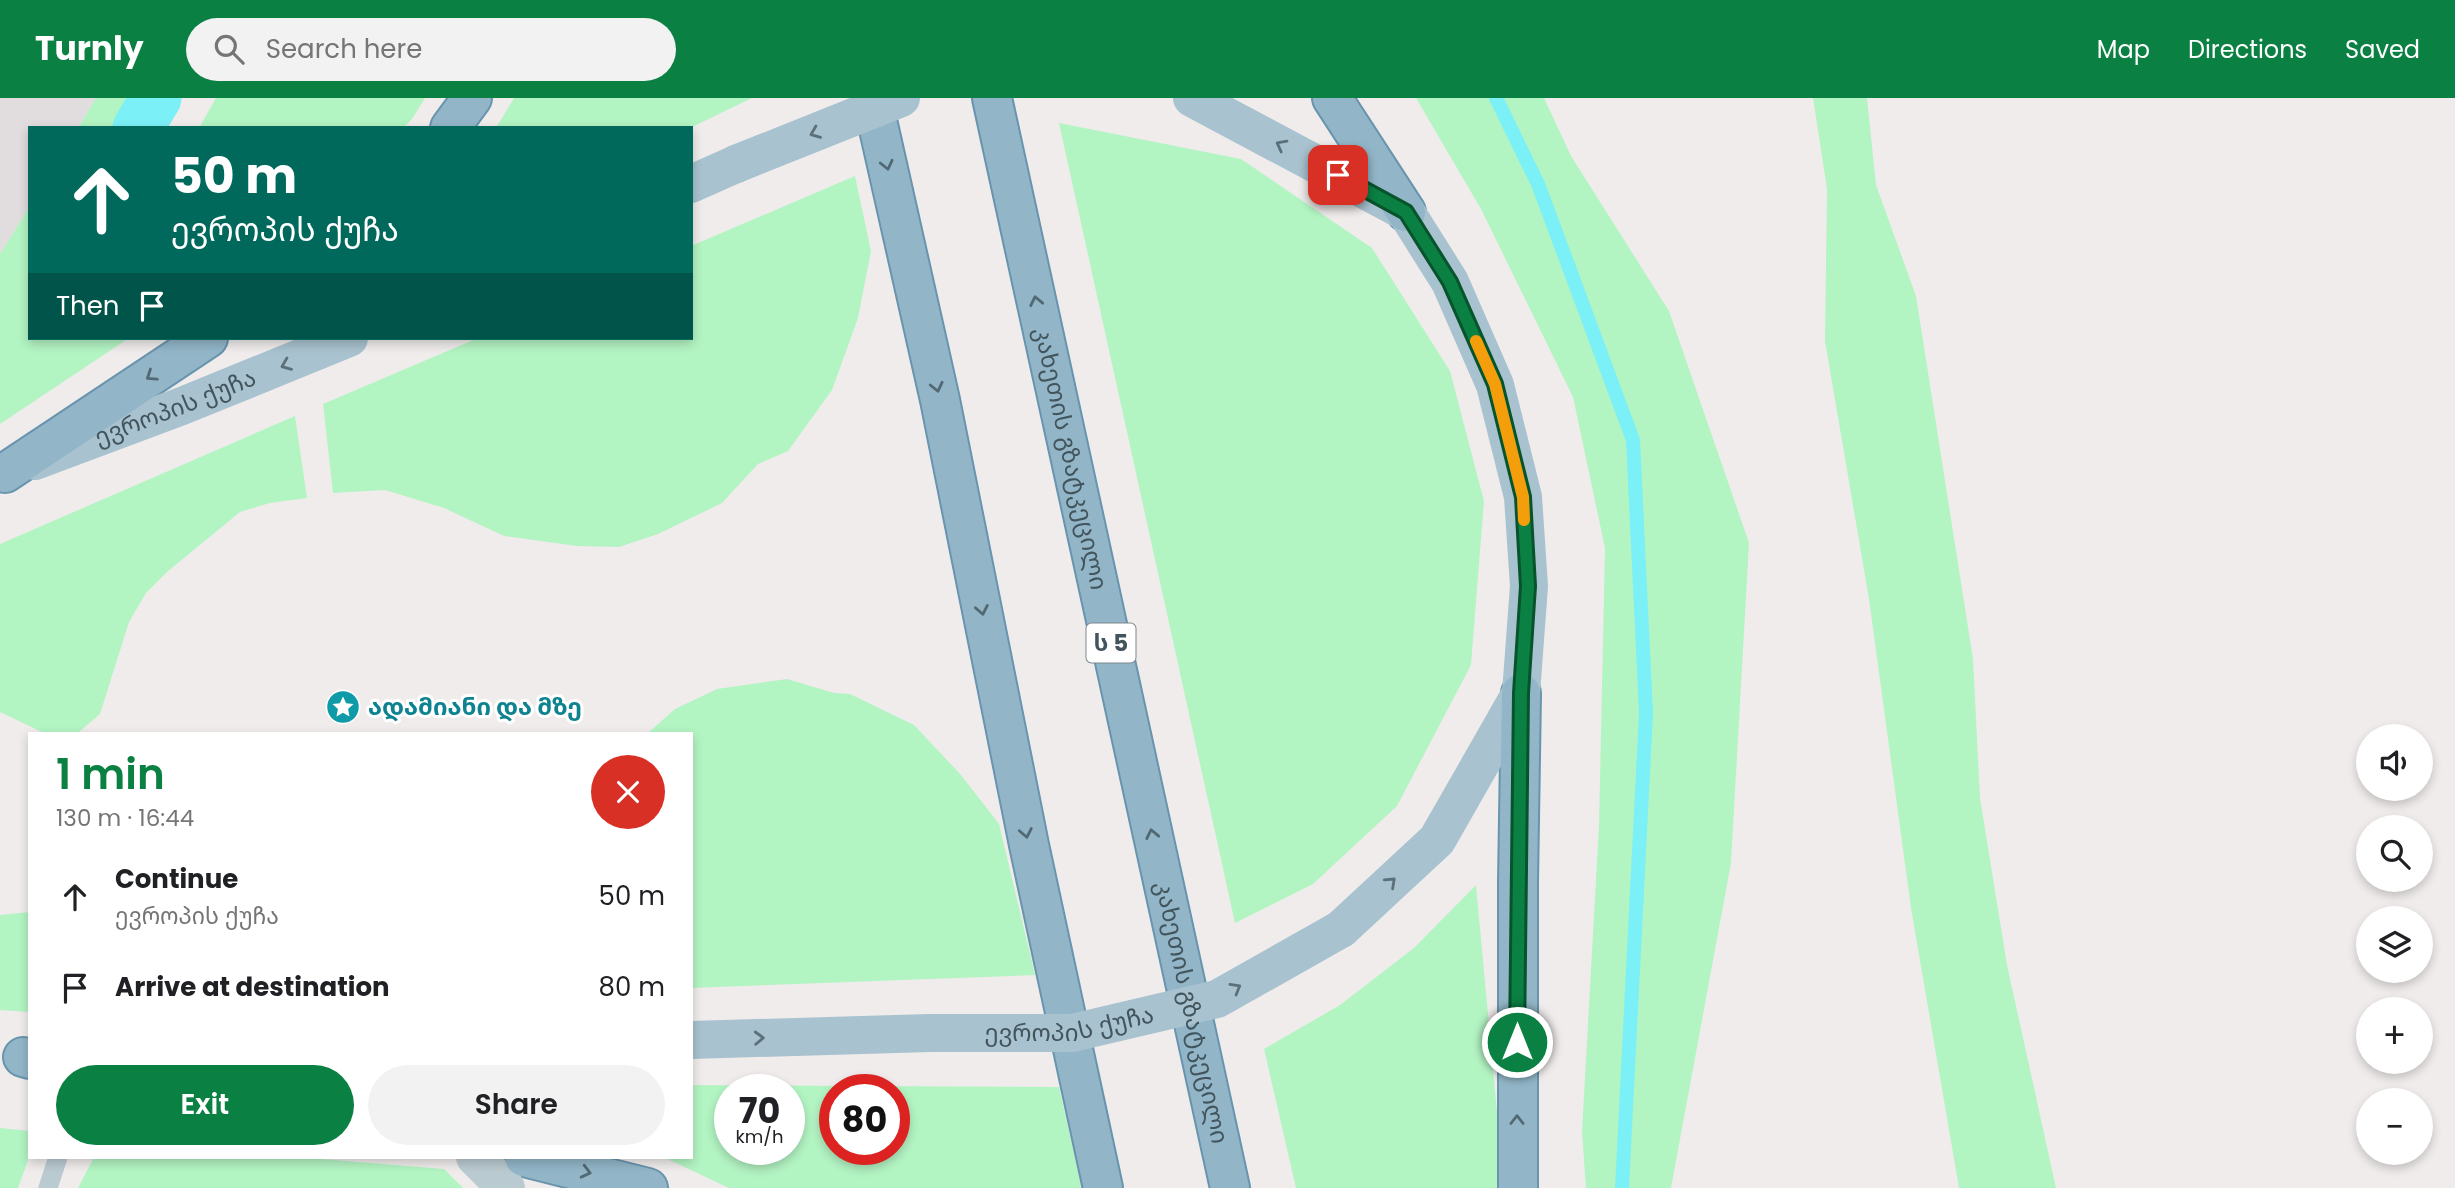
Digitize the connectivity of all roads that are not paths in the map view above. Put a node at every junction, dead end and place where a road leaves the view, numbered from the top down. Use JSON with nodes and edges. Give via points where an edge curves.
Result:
{"nodes":[{"id":1,"x":471,"y":98,"type":"edge"},
{"id":2,"x":872,"y":98,"type":"edge"},
{"id":3,"x":901,"y":98,"type":"edge"},
{"id":4,"x":992,"y":98,"type":"edge"},
{"id":5,"x":1192,"y":98,"type":"edge"},
{"id":6,"x":1332,"y":98,"type":"edge"},
{"id":7,"x":451,"y":126,"type":"edge"},
{"id":8,"x":693,"y":183,"type":"edge"},
{"id":9,"x":1406,"y":212,"type":"junction"},
{"id":10,"x":205,"y":340,"type":"edge"},
{"id":11,"x":344,"y":340,"type":"edge"},
{"id":12,"x":2,"y":474,"type":"edge"},
{"id":13,"x":1521,"y":693,"type":"junction"},
{"id":14,"x":693,"y":1040,"type":"edge"},
{"id":15,"x":57,"y":1159,"type":"edge"},
{"id":16,"x":477,"y":1159,"type":"edge"},
{"id":17,"x":532,"y":1159,"type":"edge"},
{"id":18,"x":48,"y":1188,"type":"edge"},
{"id":19,"x":506,"y":1188,"type":"edge"},
{"id":20,"x":648,"y":1188,"type":"edge"},
{"id":21,"x":1103,"y":1188,"type":"edge"},
{"id":22,"x":1230,"y":1188,"type":"edge"},
{"id":23,"x":1518,"y":1188,"type":"edge"}],
"edges":[{"from":1,"to":7,"type":"highway"},
{"from":2,"to":21,"type":"highway","one_way":true,"via":[[940,400]]},
{"from":3,"to":8,"type":"main road","one_way":true,"bridge":true},
{"from":22,"to":4,"type":"highway","name":"კახეთის გზატკეცილი","number":"ს 5","one_way":true},
{"from":9,"to":5,"type":"main road","name":"ევროპის ქუჩა","one_way":true},
{"from":6,"to":9,"type":"highway"},
{"from":9,"to":13,"type":"main road","name":"ევროპის ქუჩა","via":[[1450,282],[1495,384],[1523,497],[1528,586]]},
{"from":10,"to":12,"type":"highway","one_way":true},
{"from":11,"to":12,"type":"main road","name":"ევროპის ქუჩა","one_way":true},
{"from":14,"to":13,"type":"main road","name":"ევროპის ქუჩა","one_way":true,"bridge":true,"via":[[1072,1034],[1217,999],[1341,929],[1437,839]]},
{"from":23,"to":13,"type":"highway","one_way":true},
{"from":15,"to":18,"type":"lane"},
{"from":16,"to":19,"type":"street"},
{"from":17,"to":20,"type":"highway","one_way":true}]}
